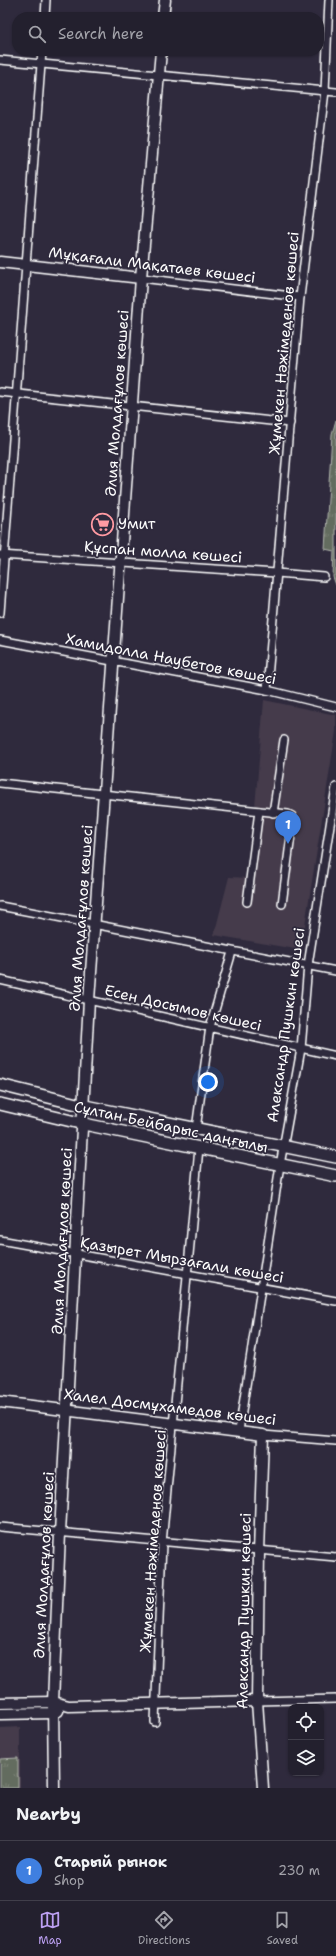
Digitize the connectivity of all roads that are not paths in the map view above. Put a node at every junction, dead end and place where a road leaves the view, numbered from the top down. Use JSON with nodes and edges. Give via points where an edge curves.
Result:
{"nodes":[{"id":1,"x":46,"y":0,"type":"edge"},
{"id":2,"x":165,"y":0,"type":"edge"},
{"id":3,"x":329,"y":0,"type":"edge"},
{"id":4,"x":45,"y":12,"type":"edge"},
{"id":5,"x":164,"y":12,"type":"edge"},
{"id":6,"x":42,"y":56,"type":"edge"},
{"id":7,"x":161,"y":56,"type":"edge"},
{"id":8,"x":0,"y":60,"type":"edge"},
{"id":9,"x":41,"y":65,"type":"junction"},
{"id":10,"x":159,"y":76,"type":"junction"},
{"id":11,"x":325,"y":91,"type":"junction"},
{"id":12,"x":336,"y":92,"type":"edge"},
{"id":13,"x":0,"y":262,"type":"edge"},
{"id":14,"x":27,"y":265,"type":"junction"},
{"id":15,"x":141,"y":278,"type":"junction"},
{"id":16,"x":300,"y":297,"type":"junction"},
{"id":17,"x":0,"y":392,"type":"edge"},
{"id":18,"x":16,"y":393,"type":"junction"},
{"id":19,"x":132,"y":406,"type":"junction"},
{"id":20,"x":290,"y":423,"type":"junction"},
{"id":21,"x":3,"y":556,"type":"edge"},
{"id":22,"x":121,"y":562,"type":"junction"},
{"id":23,"x":277,"y":573,"type":"junction"},
{"id":24,"x":324,"y":577,"type":"dead end"},
{"id":25,"x":0,"y":613,"type":"edge"},
{"id":26,"x":0,"y":640,"type":"edge"},
{"id":27,"x":114,"y":661,"type":"junction"},
{"id":28,"x":267,"y":690,"type":"junction"},
{"id":29,"x":336,"y":708,"type":"edge"},
{"id":30,"x":284,"y":740,"type":"dead end"},
{"id":31,"x":0,"y":783,"type":"edge"},
{"id":32,"x":336,"y":788,"type":"edge"},
{"id":33,"x":104,"y":794,"type":"junction"},
{"id":34,"x":259,"y":811,"type":"junction"},
{"id":35,"x":273,"y":812,"type":"junction"},
{"id":36,"x":247,"y":902,"type":"dead end"},
{"id":37,"x":282,"y":904,"type":"dead end"},
{"id":38,"x":0,"y":906,"type":"edge"},
{"id":39,"x":95,"y":923,"type":"junction"},
{"id":40,"x":232,"y":952,"type":"junction"},
{"id":41,"x":308,"y":965,"type":"junction"},
{"id":42,"x":336,"y":971,"type":"edge"},
{"id":43,"x":0,"y":980,"type":"edge"},
{"id":44,"x":89,"y":1000,"type":"junction"},
{"id":45,"x":210,"y":1027,"type":"junction"},
{"id":46,"x":301,"y":1049,"type":"junction"},
{"id":47,"x":336,"y":1056,"type":"edge"},
{"id":48,"x":0,"y":1085,"type":"edge"},
{"id":49,"x":0,"y":1104,"type":"edge"},
{"id":50,"x":85,"y":1106,"type":"junction"},
{"id":51,"x":84,"y":1124,"type":"junction"},
{"id":52,"x":196,"y":1129,"type":"junction"},
{"id":53,"x":284,"y":1146,"type":"junction"},
{"id":54,"x":199,"y":1148,"type":"junction"},
{"id":55,"x":336,"y":1157,"type":"edge"},
{"id":56,"x":280,"y":1165,"type":"junction"},
{"id":57,"x":336,"y":1176,"type":"edge"},
{"id":58,"x":0,"y":1240,"type":"edge"},
{"id":59,"x":76,"y":1254,"type":"junction"},
{"id":60,"x":186,"y":1273,"type":"junction"},
{"id":61,"x":261,"y":1287,"type":"junction"},
{"id":62,"x":336,"y":1301,"type":"edge"},
{"id":63,"x":0,"y":1402,"type":"edge"},
{"id":64,"x":67,"y":1410,"type":"junction"},
{"id":65,"x":173,"y":1424,"type":"junction"},
{"id":66,"x":239,"y":1432,"type":"junction"},
{"id":67,"x":263,"y":1435,"type":"junction"},
{"id":68,"x":336,"y":1442,"type":"edge"},
{"id":69,"x":0,"y":1527,"type":"edge"},
{"id":70,"x":60,"y":1533,"type":"junction"},
{"id":71,"x":162,"y":1543,"type":"junction"},
{"id":72,"x":259,"y":1552,"type":"junction"},
{"id":73,"x":336,"y":1557,"type":"edge"},
{"id":74,"x":336,"y":1699,"type":"edge"},
{"id":75,"x":257,"y":1701,"type":"junction"},
{"id":76,"x":53,"y":1702,"type":"junction"},
{"id":77,"x":0,"y":1703,"type":"edge"},
{"id":78,"x":157,"y":1703,"type":"junction"},
{"id":79,"x":69,"y":1706,"type":"junction"},
{"id":80,"x":53,"y":1713,"type":"junction"},
{"id":81,"x":0,"y":1714,"type":"edge"},
{"id":82,"x":155,"y":1722,"type":"dead end"},
{"id":83,"x":54,"y":1788,"type":"edge"},
{"id":84,"x":262,"y":1788,"type":"edge"}],
"edges":[{"from":1,"to":4,"type":"street"},
{"from":2,"to":5,"type":"main road"},
{"from":3,"to":11,"type":"street","name":"Жұмекен Нәжімеденов көшесі"},
{"from":6,"to":9,"type":"street"},
{"from":7,"to":10,"type":"main road","name":"Әлия Молдағұлов көшесі"},
{"from":8,"to":9,"type":"street"},
{"from":9,"to":10,"type":"street"},
{"from":9,"to":14,"type":"street"},
{"from":10,"to":11,"type":"street"},
{"from":10,"to":15,"type":"main road","name":"Әлия Молдағұлов көшесі"},
{"from":11,"to":12,"type":"street"},
{"from":11,"to":16,"type":"street","name":"Жұмекен Нәжімеденов көшесі"},
{"from":13,"to":14,"type":"main road","name":"Мұқағали Мақатаев көшесі"},
{"from":14,"to":15,"type":"main road","name":"Мұқағали Мақатаев көшесі"},
{"from":14,"to":18,"type":"street"},
{"from":15,"to":16,"type":"street","name":"Мұқағали Мақатаев көшесі"},
{"from":15,"to":19,"type":"main road","name":"Әлия Молдағұлов көшесі"},
{"from":16,"to":20,"type":"street","name":"Жұмекен Нәжімеденов көшесі"},
{"from":17,"to":18,"type":"street"},
{"from":18,"to":19,"type":"street"},
{"from":18,"to":21,"type":"street"},
{"from":19,"to":20,"type":"street"},
{"from":19,"to":22,"type":"main road","name":"Әлия Молдағұлов көшесі"},
{"from":20,"to":23,"type":"street","name":"Жұмекен Нәжімеденов көшесі"},
{"from":21,"to":22,"type":"street","name":"Құспан молла көшесі"},
{"from":21,"to":25,"type":"street"},
{"from":22,"to":23,"type":"street","name":"Құспан молла көшесі"},
{"from":22,"to":27,"type":"main road","name":"Әлия Молдағұлов көшесі"},
{"from":23,"to":24,"type":"street","name":"Құспан молла көшесі"},
{"from":23,"to":28,"type":"street","name":"Жұмекен Нәжімеденов көшесі"},
{"from":26,"to":27,"type":"street","name":"Хамидолла Наубетов көшесі"},
{"from":27,"to":28,"type":"street","name":"Хамидолла Наубетов көшесі"},
{"from":27,"to":33,"type":"main road","name":"Әлия Молдағұлов көшесі"},
{"from":28,"to":29,"type":"street","name":"Хамидолла Наубетов көшесі"},
{"from":30,"to":35,"type":"street"},
{"from":31,"to":33,"type":"street"},
{"from":32,"to":41,"type":"street","name":"Александр Пушкин көшесі"},
{"from":33,"to":34,"type":"street"},
{"from":33,"to":39,"type":"main road","name":"Әлия Молдағұлов көшесі"},
{"from":34,"to":35,"type":"street"},
{"from":34,"to":36,"type":"street"},
{"from":35,"to":37,"type":"street","via":[[288,814],[294,820]]},
{"from":38,"to":39,"type":"street"},
{"from":39,"to":40,"type":"street"},
{"from":39,"to":44,"type":"main road","name":"Әлия Молдағұлов көшесі"},
{"from":40,"to":41,"type":"street"},
{"from":40,"to":45,"type":"street"},
{"from":41,"to":42,"type":"street"},
{"from":41,"to":46,"type":"street","name":"Александр Пушкин көшесі"},
{"from":43,"to":44,"type":"street","name":"Есен Досымов көшесі"},
{"from":44,"to":45,"type":"street","name":"Есен Досымов көшесі"},
{"from":44,"to":50,"type":"main road","name":"Әлия Молдағұлов көшесі"},
{"from":45,"to":46,"type":"street","name":"Есен Досымов көшесі"},
{"from":45,"to":52,"type":"street"},
{"from":46,"to":47,"type":"street","name":"Есен Досымов көшесі"},
{"from":46,"to":53,"type":"street","name":"Александр Пушкин көшесі"},
{"from":48,"to":50,"type":"main road","name":"Сұлтан Бейбарыс даңғылы"},
{"from":49,"to":51,"type":"main road","name":"Сұлтан Бейбарыс даңғылы"},
{"from":50,"to":51,"type":"main road","name":"Әлия Молдағұлов көшесі"},
{"from":50,"to":52,"type":"main road","name":"Сұлтан Бейбарыс даңғылы"},
{"from":51,"to":54,"type":"main road","name":"Сұлтан Бейбарыс даңғылы"},
{"from":51,"to":59,"type":"main road","name":"Әлия Молдағұлов көшесі"},
{"from":52,"to":53,"type":"main road","name":"Сұлтан Бейбарыс даңғылы"},
{"from":53,"to":55,"type":"main road","name":"Сұлтан Бейбарыс даңғылы"},
{"from":53,"to":56,"type":"street","name":"Александр Пушкин көшесі"},
{"from":54,"to":56,"type":"main road","name":"Сұлтан Бейбарыс даңғылы"},
{"from":54,"to":60,"type":"street","name":"Жұмекен Нәжімеденов көшесі"},
{"from":56,"to":57,"type":"main road","name":"Сұлтан Бейбарыс даңғылы"},
{"from":56,"to":61,"type":"street","name":"Александр Пушкин көшесі"},
{"from":58,"to":59,"type":"street","name":"Қазырет Мырзағали көшесі"},
{"from":59,"to":60,"type":"street","name":"Қазырет Мырзағали көшесі"},
{"from":59,"to":64,"type":"main road","name":"Әлия Молдағұлов көшесі"},
{"from":60,"to":61,"type":"street","name":"Қазырет Мырзағали көшесі"},
{"from":60,"to":65,"type":"street","name":"Жұмекен Нәжімеденов көшесі"},
{"from":61,"to":62,"type":"street","name":"Қазырет Мырзағали көшесі"},
{"from":61,"to":66,"type":"street","name":"Александр Пушкин көшесі"},
{"from":63,"to":64,"type":"main road","name":"Халел Досмұхамедов көшесі"},
{"from":64,"to":65,"type":"main road","name":"Халел Досмұхамедов көшесі"},
{"from":64,"to":70,"type":"main road","name":"Әлия Молдағұлов көшесі"},
{"from":65,"to":66,"type":"main road","name":"Халел Досмұхамедов көшесі"},
{"from":65,"to":71,"type":"street","name":"Жұмекен Нәжімеденов көшесі"},
{"from":66,"to":67,"type":"main road","name":"Халел Досмұхамедов көшесі"},
{"from":67,"to":68,"type":"street","name":"Халел Досмұхамедов көшесі"},
{"from":67,"to":72,"type":"main road","name":"Александр Пушкин көшесі"},
{"from":69,"to":70,"type":"street"},
{"from":70,"to":71,"type":"street"},
{"from":70,"to":76,"type":"main road","name":"Әлия Молдағұлов көшесі"},
{"from":71,"to":72,"type":"street"},
{"from":71,"to":78,"type":"street","name":"Жұмекен Нәжімеденов көшесі"},
{"from":72,"to":73,"type":"street"},
{"from":72,"to":75,"type":"main road","name":"Александр Пушкин көшесі"},
{"from":74,"to":75,"type":"street"},
{"from":75,"to":78,"type":"main road"},
{"from":75,"to":84,"type":"main road","name":"Александр Пушкин көшесі"},
{"from":76,"to":77,"type":"main road"},
{"from":76,"to":79,"type":"main road"},
{"from":76,"to":80,"type":"main road","name":"Әлия Молдағұлов көшесі"},
{"from":78,"to":79,"type":"main road"},
{"from":78,"to":82,"type":"street","name":"Жұмекен Нәжімеденов көшесі"},
{"from":79,"to":80,"type":"main road"},
{"from":80,"to":81,"type":"main road"},
{"from":80,"to":83,"type":"main road","name":"Әлия Молдағұлов көшесі"}]}
